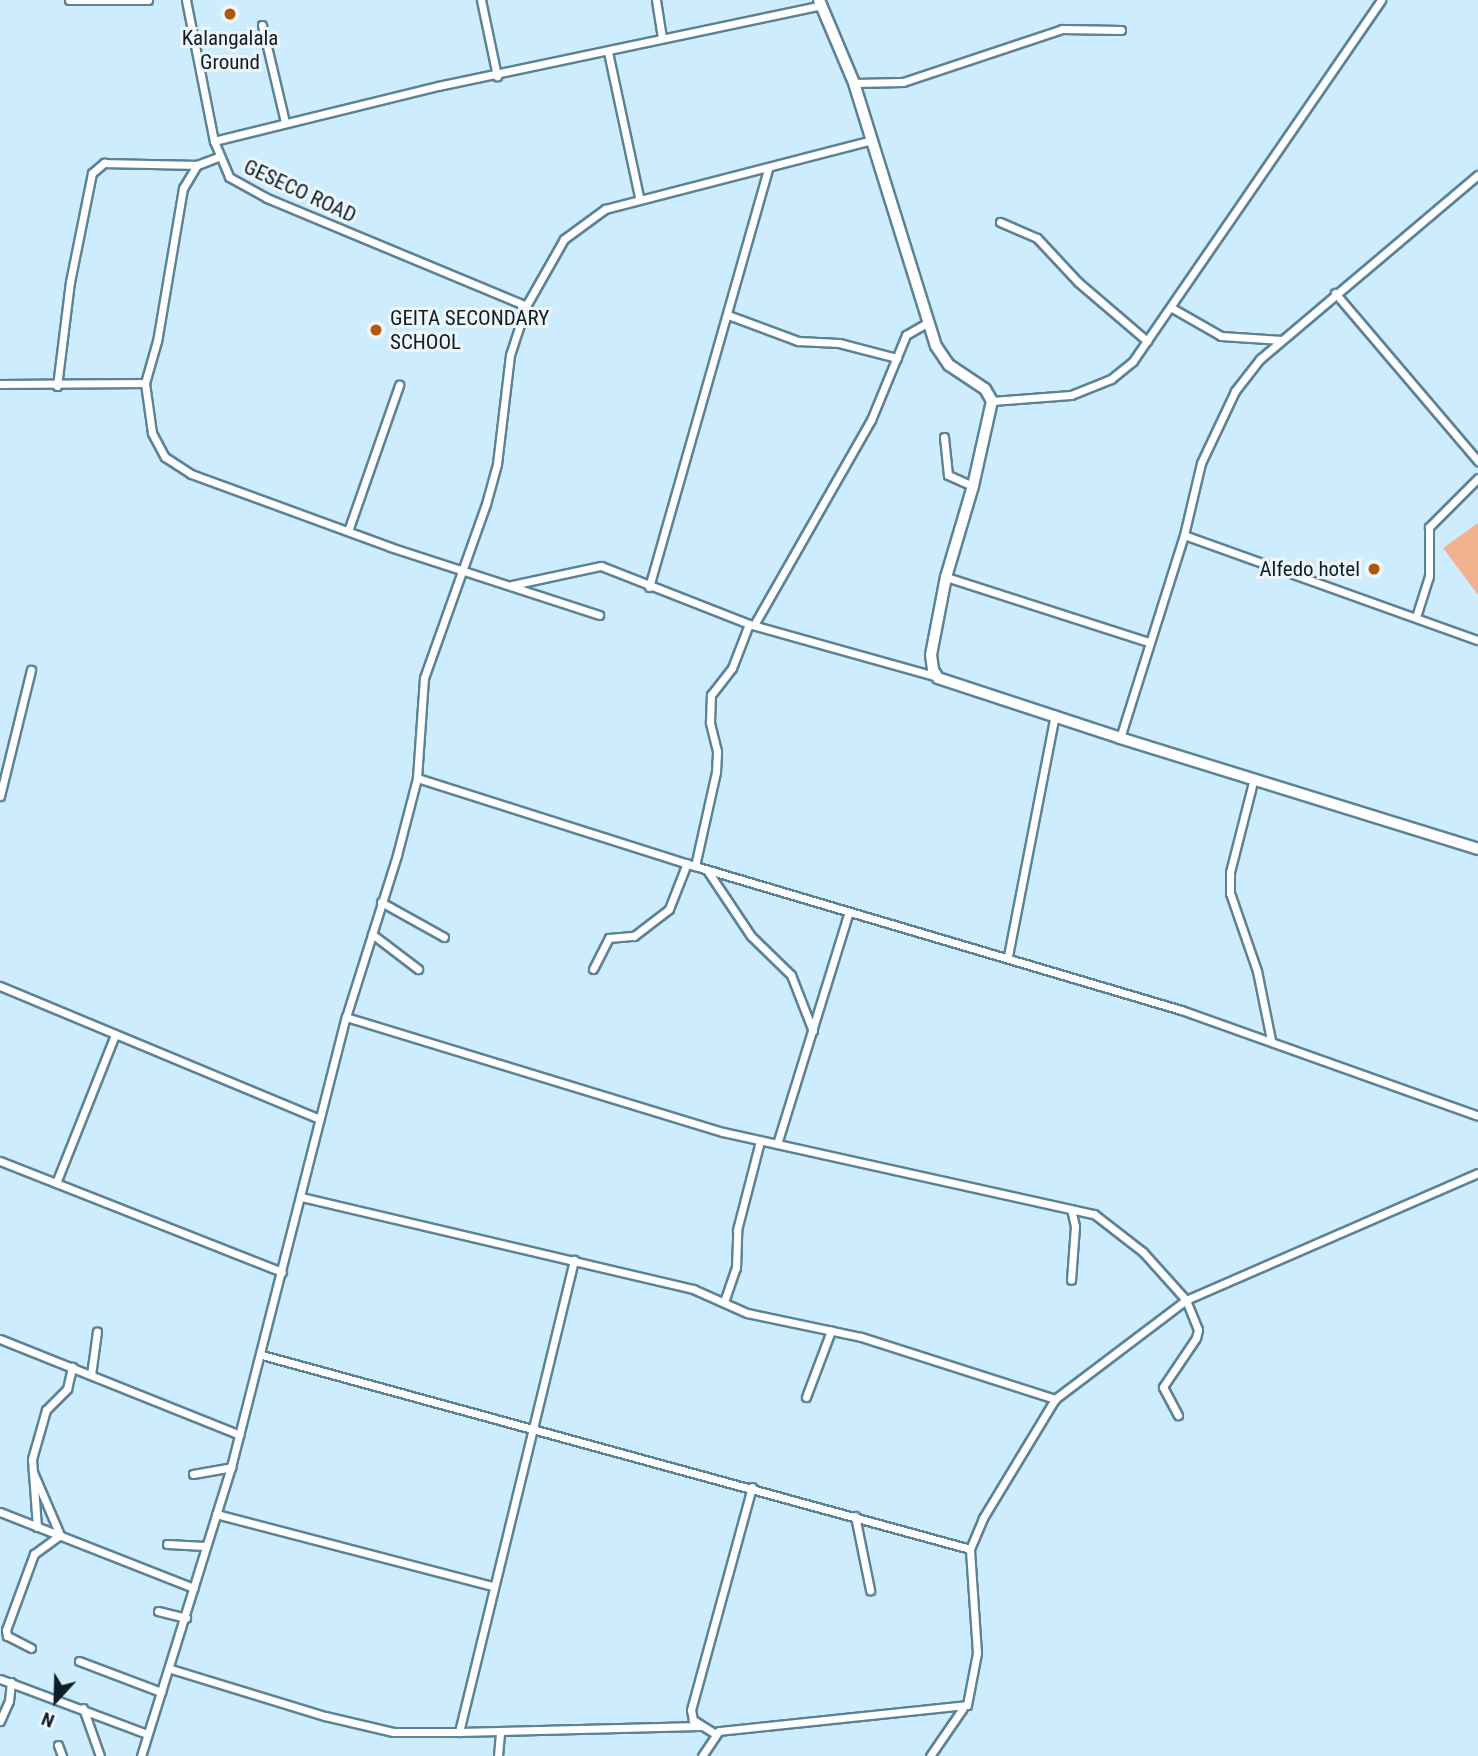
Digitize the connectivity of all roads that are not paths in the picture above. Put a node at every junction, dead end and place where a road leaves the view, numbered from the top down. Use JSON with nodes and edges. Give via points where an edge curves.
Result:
{"nodes":[{"id":1,"x":69,"y":0,"type":"edge"},
{"id":2,"x":85,"y":0,"type":"edge"},
{"id":3,"x":148,"y":0,"type":"edge"},
{"id":4,"x":186,"y":0,"type":"edge"},
{"id":5,"x":481,"y":0,"type":"edge"},
{"id":6,"x":656,"y":0,"type":"edge"},
{"id":7,"x":1381,"y":0,"type":"edge"},
{"id":8,"x":820,"y":2,"type":"edge"},
{"id":9,"x":262,"y":25,"type":"dead end"},
{"id":10,"x":1121,"y":30,"type":"dead end"},
{"id":11,"x":662,"y":39,"type":"junction"},
{"id":12,"x":608,"y":52,"type":"junction"},
{"id":13,"x":497,"y":76,"type":"junction"},
{"id":14,"x":854,"y":83,"type":"junction"},
{"id":15,"x":285,"y":122,"type":"junction"},
{"id":16,"x":872,"y":140,"type":"junction"},
{"id":17,"x":214,"y":141,"type":"junction"},
{"id":18,"x":218,"y":157,"type":"junction"},
{"id":19,"x":197,"y":165,"type":"junction"},
{"id":20,"x":768,"y":169,"type":"junction"},
{"id":21,"x":1478,"y":175,"type":"edge"},
{"id":22,"x":639,"y":197,"type":"junction"},
{"id":23,"x":1000,"y":222,"type":"dead end"},
{"id":24,"x":1335,"y":293,"type":"junction"},
{"id":25,"x":526,"y":306,"type":"junction"},
{"id":26,"x":1172,"y":308,"type":"junction"},
{"id":27,"x":728,"y":314,"type":"junction"},
{"id":28,"x":926,"y":323,"type":"junction"},
{"id":29,"x":1283,"y":340,"type":"junction"},
{"id":30,"x":1147,"y":341,"type":"junction"},
{"id":31,"x":897,"y":358,"type":"junction"},
{"id":32,"x":145,"y":383,"type":"junction"},
{"id":33,"x":0,"y":384,"type":"edge"},
{"id":34,"x":399,"y":385,"type":"dead end"},
{"id":35,"x":57,"y":386,"type":"junction"},
{"id":36,"x":992,"y":401,"type":"junction"},
{"id":37,"x":944,"y":437,"type":"dead end"},
{"id":38,"x":1478,"y":460,"type":"edge"},
{"id":39,"x":1478,"y":478,"type":"edge"},
{"id":40,"x":974,"y":486,"type":"junction"},
{"id":41,"x":348,"y":531,"type":"junction"},
{"id":42,"x":1184,"y":535,"type":"junction"},
{"id":43,"x":464,"y":571,"type":"junction"},
{"id":44,"x":946,"y":577,"type":"junction"},
{"id":45,"x":511,"y":586,"type":"junction"},
{"id":46,"x":649,"y":587,"type":"junction"},
{"id":47,"x":599,"y":615,"type":"dead end"},
{"id":48,"x":1416,"y":617,"type":"junction"},
{"id":49,"x":751,"y":624,"type":"junction"},
{"id":50,"x":1478,"y":640,"type":"edge"},
{"id":51,"x":1149,"y":642,"type":"junction"},
{"id":52,"x":31,"y":670,"type":"dead end"},
{"id":53,"x":938,"y":678,"type":"junction"},
{"id":54,"x":1055,"y":715,"type":"junction"},
{"id":55,"x":1120,"y":738,"type":"junction"},
{"id":56,"x":417,"y":778,"type":"junction"},
{"id":57,"x":1254,"y":778,"type":"junction"},
{"id":58,"x":0,"y":796,"type":"edge"},
{"id":59,"x":1478,"y":849,"type":"edge"},
{"id":60,"x":691,"y":865,"type":"junction"},
{"id":61,"x":707,"y":870,"type":"junction"},
{"id":62,"x":381,"y":902,"type":"junction"},
{"id":63,"x":849,"y":912,"type":"junction"},
{"id":64,"x":372,"y":934,"type":"junction"},
{"id":65,"x":444,"y":937,"type":"dead end"},
{"id":66,"x":1008,"y":956,"type":"junction"},
{"id":67,"x":418,"y":969,"type":"dead end"},
{"id":68,"x":593,"y":969,"type":"dead end"},
{"id":69,"x":0,"y":986,"type":"edge"},
{"id":70,"x":345,"y":1017,"type":"junction"},
{"id":71,"x":813,"y":1031,"type":"junction"},
{"id":72,"x":115,"y":1034,"type":"junction"},
{"id":73,"x":1271,"y":1040,"type":"junction"},
{"id":74,"x":1478,"y":1116,"type":"edge"},
{"id":75,"x":319,"y":1119,"type":"junction"},
{"id":76,"x":760,"y":1141,"type":"junction"},
{"id":77,"x":777,"y":1144,"type":"junction"},
{"id":78,"x":0,"y":1161,"type":"edge"},
{"id":79,"x":1476,"y":1174,"type":"edge"},
{"id":80,"x":56,"y":1183,"type":"junction"},
{"id":81,"x":1478,"y":1183,"type":"edge"},
{"id":82,"x":301,"y":1198,"type":"junction"},
{"id":83,"x":1071,"y":1209,"type":"junction"},
{"id":84,"x":575,"y":1260,"type":"junction"},
{"id":85,"x":282,"y":1272,"type":"junction"},
{"id":86,"x":1071,"y":1280,"type":"dead end"},
{"id":87,"x":1186,"y":1300,"type":"junction"},
{"id":88,"x":724,"y":1302,"type":"junction"},
{"id":89,"x":97,"y":1331,"type":"dead end"},
{"id":90,"x":831,"y":1331,"type":"junction"},
{"id":91,"x":0,"y":1339,"type":"edge"},
{"id":92,"x":261,"y":1355,"type":"junction"},
{"id":93,"x":72,"y":1367,"type":"junction"},
{"id":94,"x":91,"y":1375,"type":"junction"},
{"id":95,"x":806,"y":1397,"type":"dead end"},
{"id":96,"x":1055,"y":1399,"type":"junction"},
{"id":97,"x":1178,"y":1415,"type":"dead end"},
{"id":98,"x":537,"y":1428,"type":"junction"},
{"id":99,"x":240,"y":1435,"type":"junction"},
{"id":100,"x":231,"y":1467,"type":"junction"},
{"id":101,"x":33,"y":1472,"type":"junction"},
{"id":102,"x":193,"y":1474,"type":"dead end"},
{"id":103,"x":752,"y":1487,"type":"junction"},
{"id":104,"x":0,"y":1512,"type":"edge"},
{"id":105,"x":216,"y":1514,"type":"junction"},
{"id":106,"x":855,"y":1516,"type":"junction"},
{"id":107,"x":37,"y":1527,"type":"junction"},
{"id":108,"x":60,"y":1535,"type":"junction"},
{"id":109,"x":167,"y":1544,"type":"dead end"},
{"id":110,"x":205,"y":1546,"type":"junction"},
{"id":111,"x":970,"y":1549,"type":"junction"},
{"id":112,"x":492,"y":1586,"type":"junction"},
{"id":113,"x":194,"y":1588,"type":"junction"},
{"id":114,"x":870,"y":1590,"type":"dead end"},
{"id":115,"x":158,"y":1611,"type":"dead end"},
{"id":116,"x":186,"y":1618,"type":"junction"},
{"id":117,"x":31,"y":1648,"type":"dead end"},
{"id":118,"x":79,"y":1661,"type":"dead end"},
{"id":119,"x":171,"y":1669,"type":"junction"},
{"id":120,"x":0,"y":1679,"type":"edge"},
{"id":121,"x":11,"y":1682,"type":"junction"},
{"id":122,"x":161,"y":1692,"type":"junction"},
{"id":123,"x":963,"y":1707,"type":"junction"},
{"id":124,"x":83,"y":1709,"type":"junction"},
{"id":125,"x":0,"y":1721,"type":"edge"},
{"id":126,"x":700,"y":1726,"type":"junction"},
{"id":127,"x":459,"y":1732,"type":"junction"},
{"id":128,"x":714,"y":1733,"type":"junction"},
{"id":129,"x":147,"y":1734,"type":"junction"},
{"id":130,"x":500,"y":1734,"type":"junction"},
{"id":131,"x":58,"y":1745,"type":"dead end"},
{"id":132,"x":62,"y":1756,"type":"edge"},
{"id":133,"x":100,"y":1756,"type":"edge"},
{"id":134,"x":141,"y":1756,"type":"edge"},
{"id":135,"x":498,"y":1756,"type":"edge"},
{"id":136,"x":702,"y":1756,"type":"edge"},
{"id":137,"x":930,"y":1756,"type":"edge"}],
"edges":[{"from":1,"to":2,"type":"street"},
{"from":2,"to":3,"type":"street"},
{"from":4,"to":17,"type":"street","name":"GESECO ROAD"},
{"from":5,"to":13,"type":"street"},
{"from":6,"to":11,"type":"street"},
{"from":7,"to":26,"type":"street"},
{"from":8,"to":11,"type":"street"},
{"from":8,"to":14,"type":"street"},
{"from":9,"to":15,"type":"street"},
{"from":10,"to":14,"type":"street","via":[[1062,29],[903,82]]},
{"from":11,"to":12,"type":"street"},
{"from":12,"to":13,"type":"street"},
{"from":12,"to":22,"type":"street"},
{"from":13,"to":15,"type":"street"},
{"from":14,"to":16,"type":"street"},
{"from":15,"to":17,"type":"street"},
{"from":16,"to":20,"type":"street"},
{"from":16,"to":28,"type":"street","via":[[902,225]]},
{"from":17,"to":18,"type":"street","name":"GESECO ROAD"},
{"from":18,"to":19,"type":"street"},
{"from":18,"to":25,"type":"street","name":"GESECO ROAD","via":[[229,177],[267,198]]},
{"from":19,"to":32,"type":"street","via":[[183,188]]},
{"from":19,"to":35,"type":"street","via":[[104,163],[92,173],[70,282]]},
{"from":20,"to":22,"type":"street"},
{"from":20,"to":27,"type":"street"},
{"from":21,"to":24,"type":"street"},
{"from":22,"to":25,"type":"street","via":[[605,209],[577,226],[555,252]]},
{"from":23,"to":30,"type":"street","via":[[1037,238],[1078,282]]},
{"from":24,"to":29,"type":"street"},
{"from":24,"to":38,"type":"street"},
{"from":25,"to":43,"type":"street","via":[[510,355],[497,464]]},
{"from":26,"to":29,"type":"street","via":[[1221,336]]},
{"from":26,"to":30,"type":"street"},
{"from":27,"to":31,"type":"street","via":[[798,341],[839,343]]},
{"from":27,"to":46,"type":"street"},
{"from":28,"to":31,"type":"street","via":[[909,330]]},
{"from":28,"to":36,"type":"street","via":[[949,365],[985,389]]},
{"from":29,"to":42,"type":"street","via":[[1260,359],[1222,411],[1201,463]]},
{"from":30,"to":36,"type":"street","via":[[1122,372],[1094,387],[1071,395]]},
{"from":31,"to":49,"type":"street","via":[[866,430]]},
{"from":32,"to":35,"type":"street"},
{"from":32,"to":41,"type":"street","via":[[155,442],[173,464]]},
{"from":33,"to":35,"type":"street"},
{"from":34,"to":41,"type":"street"},
{"from":36,"to":40,"type":"street"},
{"from":37,"to":40,"type":"street","via":[[948,475]]},
{"from":39,"to":48,"type":"street","via":[[1429,527],[1428,584]]},
{"from":40,"to":44,"type":"street"},
{"from":41,"to":43,"type":"street"},
{"from":42,"to":48,"type":"street"},
{"from":42,"to":51,"type":"street"},
{"from":43,"to":45,"type":"street"},
{"from":43,"to":56,"type":"street","via":[[424,678]]},
{"from":44,"to":51,"type":"street"},
{"from":44,"to":53,"type":"street","via":[[931,654]]},
{"from":45,"to":46,"type":"street","via":[[601,565]]},
{"from":45,"to":47,"type":"street"},
{"from":46,"to":49,"type":"street"},
{"from":48,"to":50,"type":"street"},
{"from":49,"to":53,"type":"street"},
{"from":49,"to":60,"type":"street","via":[[732,667],[711,695],[709,722],[717,751],[716,772]]},
{"from":51,"to":55,"type":"street"},
{"from":52,"to":58,"type":"street"},
{"from":53,"to":54,"type":"street"},
{"from":54,"to":55,"type":"street"},
{"from":54,"to":66,"type":"street"},
{"from":55,"to":57,"type":"street"},
{"from":56,"to":60,"type":"street"},
{"from":56,"to":62,"type":"street"},
{"from":57,"to":59,"type":"street"},
{"from":57,"to":73,"type":"street","via":[[1230,872],[1230,893],[1257,971]]},
{"from":60,"to":61,"type":"street"},
{"from":60,"to":68,"type":"street","via":[[669,909],[634,936],[609,938]]},
{"from":61,"to":63,"type":"street"},
{"from":61,"to":71,"type":"street","via":[[756,942],[791,975]]},
{"from":62,"to":64,"type":"street"},
{"from":62,"to":65,"type":"street"},
{"from":63,"to":66,"type":"street"},
{"from":63,"to":71,"type":"street"},
{"from":64,"to":67,"type":"street"},
{"from":64,"to":70,"type":"street"},
{"from":66,"to":73,"type":"street"},
{"from":69,"to":72,"type":"street"},
{"from":70,"to":75,"type":"street"},
{"from":70,"to":76,"type":"street"},
{"from":71,"to":77,"type":"street"},
{"from":72,"to":75,"type":"street"},
{"from":72,"to":80,"type":"street"},
{"from":73,"to":74,"type":"street"},
{"from":75,"to":82,"type":"street"},
{"from":76,"to":77,"type":"street"},
{"from":76,"to":88,"type":"street","via":[[737,1230],[736,1268]]},
{"from":77,"to":83,"type":"street"},
{"from":78,"to":80,"type":"street"},
{"from":79,"to":81,"type":"street"},
{"from":79,"to":87,"type":"street"},
{"from":80,"to":85,"type":"street"},
{"from":82,"to":84,"type":"street"},
{"from":82,"to":85,"type":"street"},
{"from":83,"to":86,"type":"street","via":[[1075,1226]]},
{"from":83,"to":87,"type":"street","via":[[1094,1214],[1136,1246]]},
{"from":84,"to":88,"type":"street","via":[[693,1289]]},
{"from":84,"to":98,"type":"street"},
{"from":85,"to":92,"type":"street"},
{"from":87,"to":96,"type":"street"},
{"from":87,"to":97,"type":"street","via":[[1198,1330],[1196,1338],[1163,1387]]},
{"from":88,"to":90,"type":"street","via":[[747,1313]]},
{"from":89,"to":94,"type":"street"},
{"from":90,"to":95,"type":"street"},
{"from":90,"to":96,"type":"street"},
{"from":91,"to":93,"type":"street"},
{"from":92,"to":98,"type":"street"},
{"from":92,"to":99,"type":"street"},
{"from":93,"to":94,"type":"street"},
{"from":93,"to":101,"type":"street","via":[[67,1389],[46,1410]]},
{"from":94,"to":99,"type":"street"},
{"from":96,"to":111,"type":"street","via":[[983,1518]]},
{"from":98,"to":103,"type":"street"},
{"from":98,"to":112,"type":"street"},
{"from":99,"to":100,"type":"street"},
{"from":100,"to":102,"type":"street"},
{"from":100,"to":105,"type":"street"},
{"from":101,"to":107,"type":"street"},
{"from":101,"to":108,"type":"street"},
{"from":103,"to":106,"type":"street"},
{"from":103,"to":126,"type":"street","via":[[691,1710]]},
{"from":104,"to":107,"type":"street"},
{"from":105,"to":110,"type":"street"},
{"from":105,"to":112,"type":"street"},
{"from":106,"to":111,"type":"street"},
{"from":106,"to":114,"type":"street"},
{"from":107,"to":108,"type":"street"},
{"from":108,"to":113,"type":"street"},
{"from":108,"to":117,"type":"street","via":[[34,1555],[6,1630],[8,1636]]},
{"from":109,"to":110,"type":"street"},
{"from":110,"to":113,"type":"street"},
{"from":111,"to":123,"type":"street","via":[[977,1653],[970,1701]]},
{"from":112,"to":127,"type":"street"},
{"from":113,"to":116,"type":"street"},
{"from":115,"to":116,"type":"street"},
{"from":116,"to":119,"type":"street"},
{"from":118,"to":122,"type":"street"},
{"from":119,"to":122,"type":"street"},
{"from":119,"to":127,"type":"street","via":[[393,1732]]},
{"from":120,"to":121,"type":"street"},
{"from":121,"to":124,"type":"street"},
{"from":121,"to":125,"type":"street"},
{"from":122,"to":129,"type":"street"},
{"from":123,"to":128,"type":"street"},
{"from":123,"to":137,"type":"street"},
{"from":124,"to":129,"type":"street"},
{"from":124,"to":133,"type":"street"},
{"from":126,"to":128,"type":"street"},
{"from":126,"to":130,"type":"street"},
{"from":127,"to":130,"type":"street"},
{"from":128,"to":136,"type":"street"},
{"from":129,"to":134,"type":"street"},
{"from":130,"to":135,"type":"street"},
{"from":131,"to":132,"type":"street"}]}
